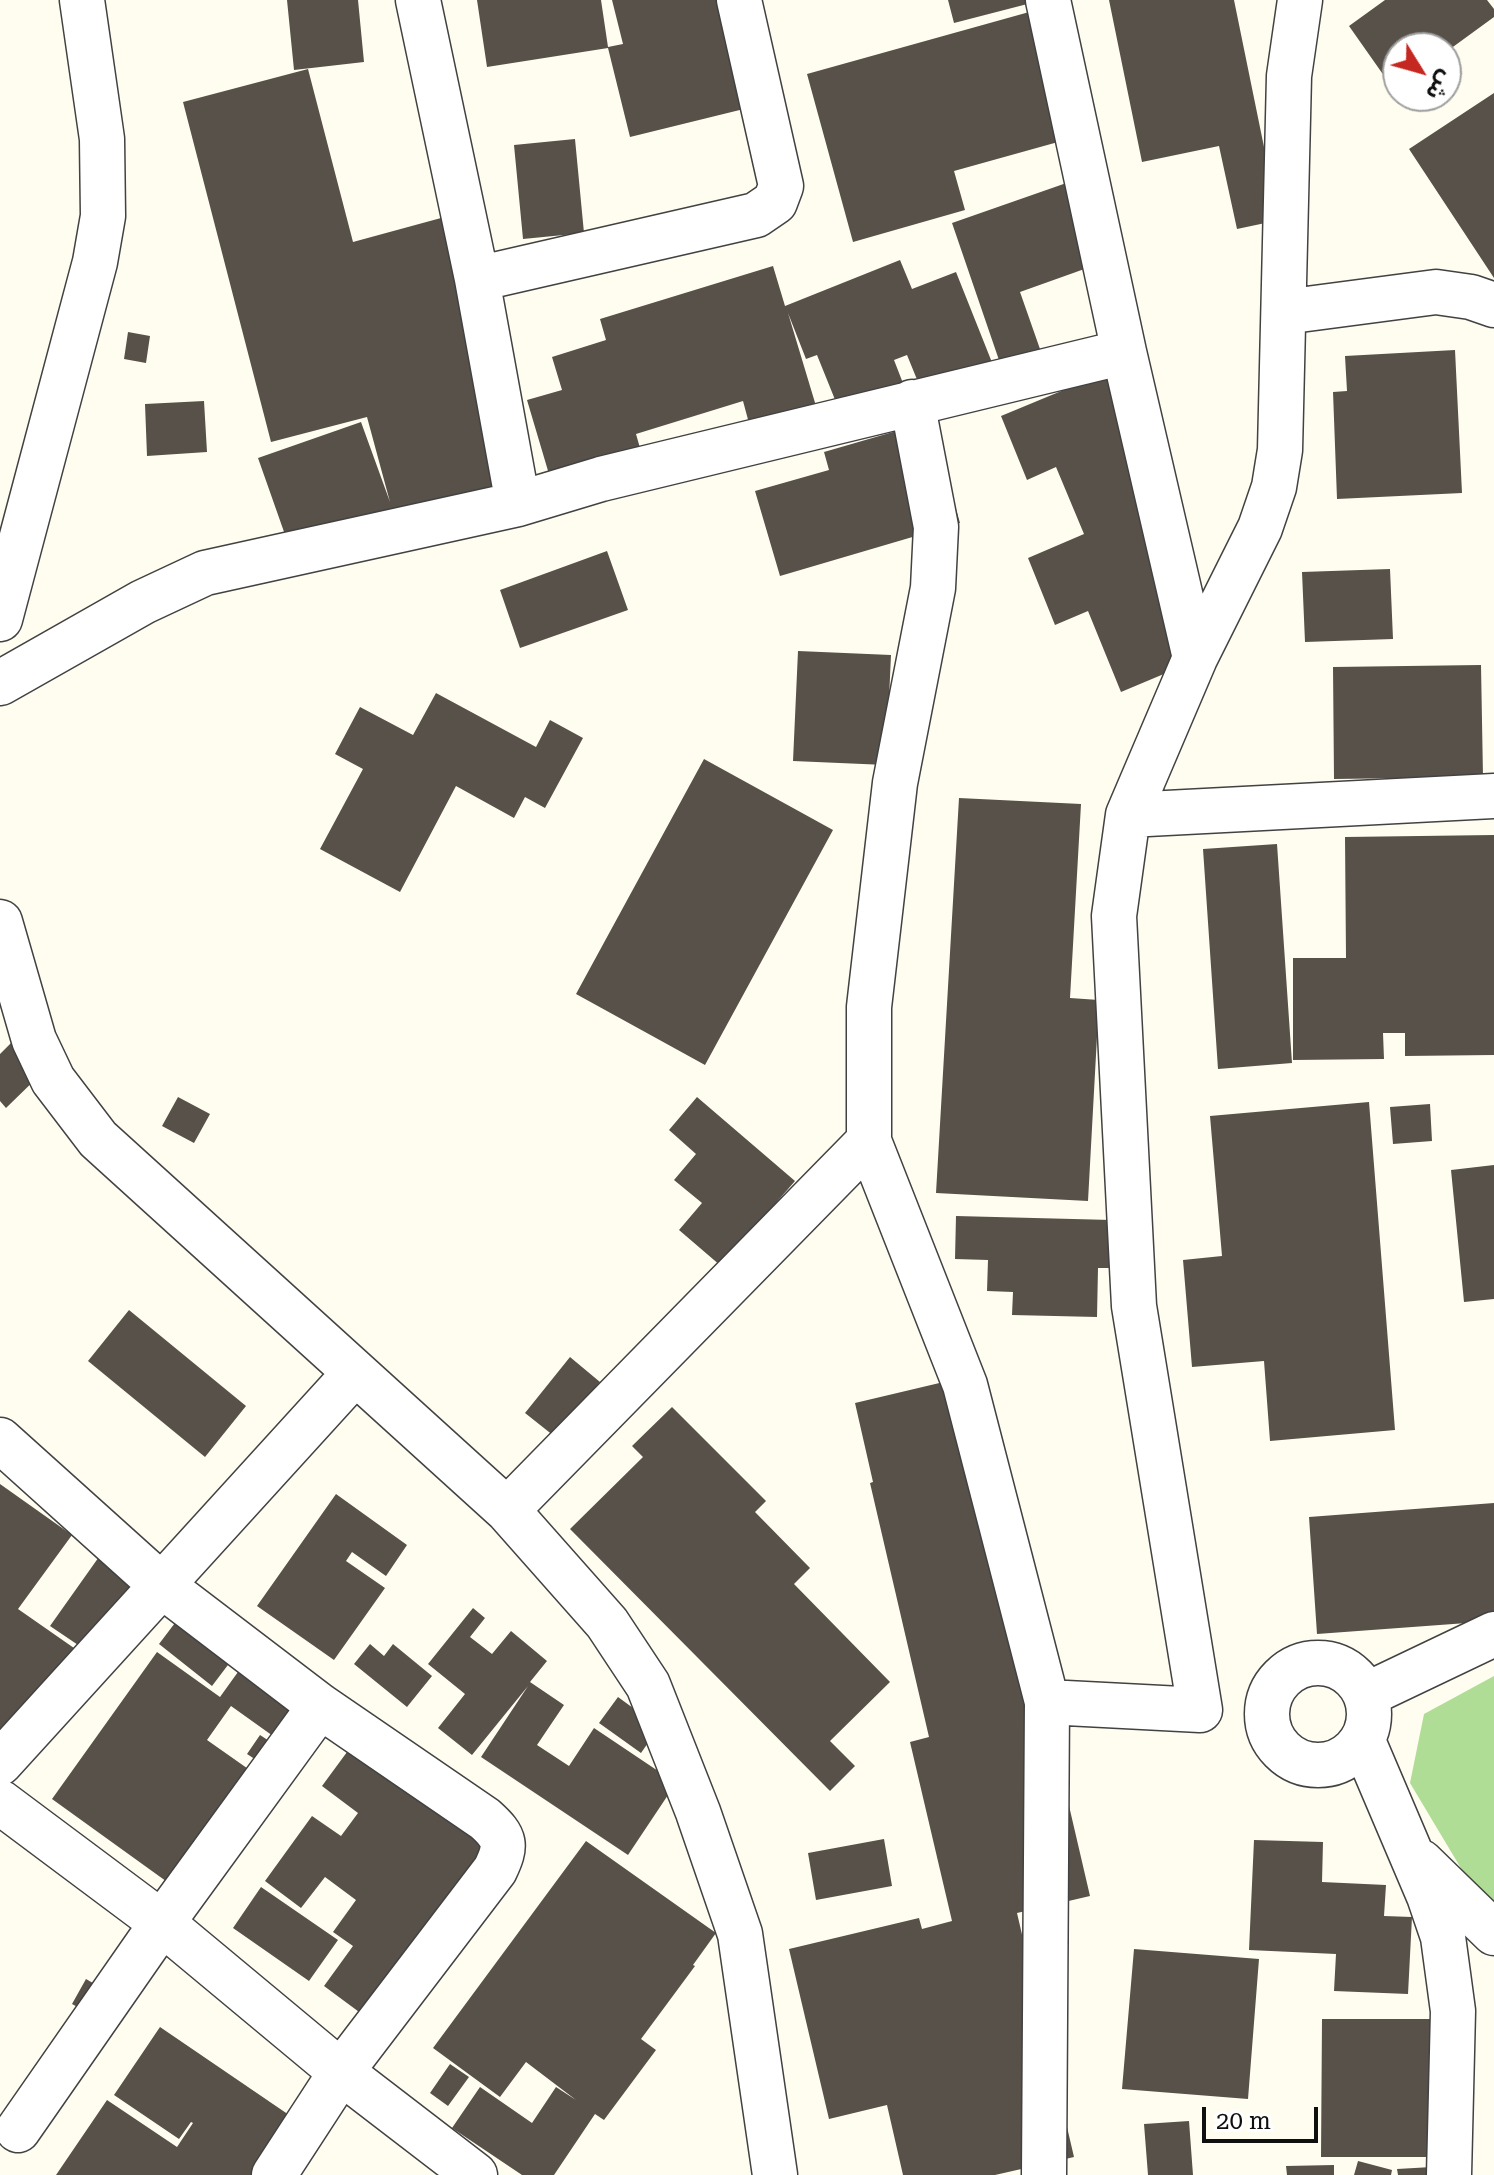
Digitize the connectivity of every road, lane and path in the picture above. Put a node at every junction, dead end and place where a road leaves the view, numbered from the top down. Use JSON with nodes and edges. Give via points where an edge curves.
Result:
{"nodes":[{"id":1,"x":82,"y":0,"type":"edge"},
{"id":2,"x":418,"y":0,"type":"edge"},
{"id":3,"x":739,"y":0,"type":"edge"},
{"id":4,"x":1048,"y":0,"type":"edge"},
{"id":5,"x":1300,"y":0,"type":"edge"},
{"id":6,"x":477,"y":279,"type":"junction"},
{"id":7,"x":1494,"y":305,"type":"edge"},
{"id":8,"x":1284,"y":312,"type":"junction"},
{"id":9,"x":1124,"y":352,"type":"junction"},
{"id":10,"x":912,"y":402,"type":"junction"},
{"id":11,"x":518,"y":504,"type":"junction"},
{"id":12,"x":0,"y":619,"type":"edge"},
{"id":13,"x":1195,"y":658,"type":"junction"},
{"id":14,"x":0,"y":683,"type":"edge"},
{"id":15,"x":1494,"y":796,"type":"edge"},
{"id":16,"x":1128,"y":815,"type":"junction"},
{"id":17,"x":0,"y":922,"type":"edge"},
{"id":18,"x":869,"y":1141,"type":"junction"},
{"id":19,"x":355,"y":1373,"type":"junction"},
{"id":20,"x":0,"y":1440,"type":"edge"},
{"id":21,"x":507,"y":1510,"type":"junction"},
{"id":22,"x":160,"y":1584,"type":"junction"},
{"id":23,"x":1494,"y":1634,"type":"edge"},
{"id":24,"x":1366,"y":1695,"type":"junction"},
{"id":25,"x":1047,"y":1702,"type":"junction"},
{"id":26,"x":320,"y":1706,"type":"junction"},
{"id":27,"x":1200,"y":1710,"type":"junction"},
{"id":28,"x":1266,"y":1716,"type":"junction"},
{"id":29,"x":1363,"y":1741,"type":"junction"},
{"id":30,"x":0,"y":1763,"type":"edge"},
{"id":31,"x":0,"y":1802,"type":"edge"},
{"id":32,"x":1410,"y":1851,"type":"junction"},
{"id":33,"x":162,"y":1923,"type":"junction"},
{"id":34,"x":1494,"y":1933,"type":"edge"},
{"id":35,"x":341,"y":2072,"type":"junction"},
{"id":36,"x":18,"y":2130,"type":"dead end"},
{"id":37,"x":274,"y":2175,"type":"edge"},
{"id":38,"x":475,"y":2175,"type":"edge"},
{"id":39,"x":775,"y":2175,"type":"edge"},
{"id":40,"x":1044,"y":2175,"type":"edge"},
{"id":41,"x":1449,"y":2175,"type":"edge"}],
"edges":[{"from":1,"to":12,"type":"street","via":[[102,139],[103,216]]},
{"from":2,"to":6,"type":"street"},
{"from":3,"to":6,"type":"street","via":[[781,186],[775,202],[756,215]]},
{"from":4,"to":9,"type":"street"},
{"from":5,"to":8,"type":"street","via":[[1289,76]]},
{"from":6,"to":11,"type":"street"},
{"from":7,"to":8,"type":"street","via":[[1436,292]]},
{"from":8,"to":13,"type":"street","via":[[1274,487],[1260,528]]},
{"from":9,"to":10,"type":"street"},
{"from":9,"to":13,"type":"street"},
{"from":10,"to":11,"type":"street"},
{"from":10,"to":18,"type":"street","via":[[936,527],[933,588],[895,783],[871,992]]},
{"from":11,"to":14,"type":"street","via":[[205,573]]},
{"from":13,"to":16,"type":"street"},
{"from":15,"to":16,"type":"street"},
{"from":16,"to":27,"type":"street","via":[[1114,916],[1134,1306]]},
{"from":17,"to":19,"type":"street","via":[[34,1040],[53,1080],[98,1139]]},
{"from":18,"to":21,"type":"street"},
{"from":18,"to":25,"type":"street","via":[[965,1385]]},
{"from":19,"to":21,"type":"street"},
{"from":19,"to":22,"type":"street"},
{"from":20,"to":22,"type":"street"},
{"from":21,"to":39,"type":"street","via":[[607,1623],[648,1685],[740,1934]]},
{"from":22,"to":26,"type":"street"},
{"from":22,"to":30,"type":"street"},
{"from":23,"to":24,"type":"street"},
{"from":24,"to":28,"type":"street","via":[[1355,1678],[1338,1667],[1298,1667],[1281,1678]]},
{"from":24,"to":29,"type":"street","via":[[1370,1719]]},
{"from":25,"to":27,"type":"street"},
{"from":25,"to":40,"type":"street"},
{"from":26,"to":33,"type":"street"},
{"from":26,"to":35,"type":"street","via":[[485,1819],[500,1833],[504,1851],[495,1870]]},
{"from":27,"to":28,"type":"street"},
{"from":28,"to":29,"type":"street","via":[[1277,1746],[1304,1764],[1338,1762]]},
{"from":29,"to":32,"type":"street"},
{"from":31,"to":33,"type":"street"},
{"from":32,"to":34,"type":"street"},
{"from":32,"to":41,"type":"street","via":[[1443,1937],[1453,2011]]},
{"from":33,"to":35,"type":"street"},
{"from":33,"to":36,"type":"street"},
{"from":35,"to":37,"type":"street"},
{"from":35,"to":38,"type":"street"}]}
